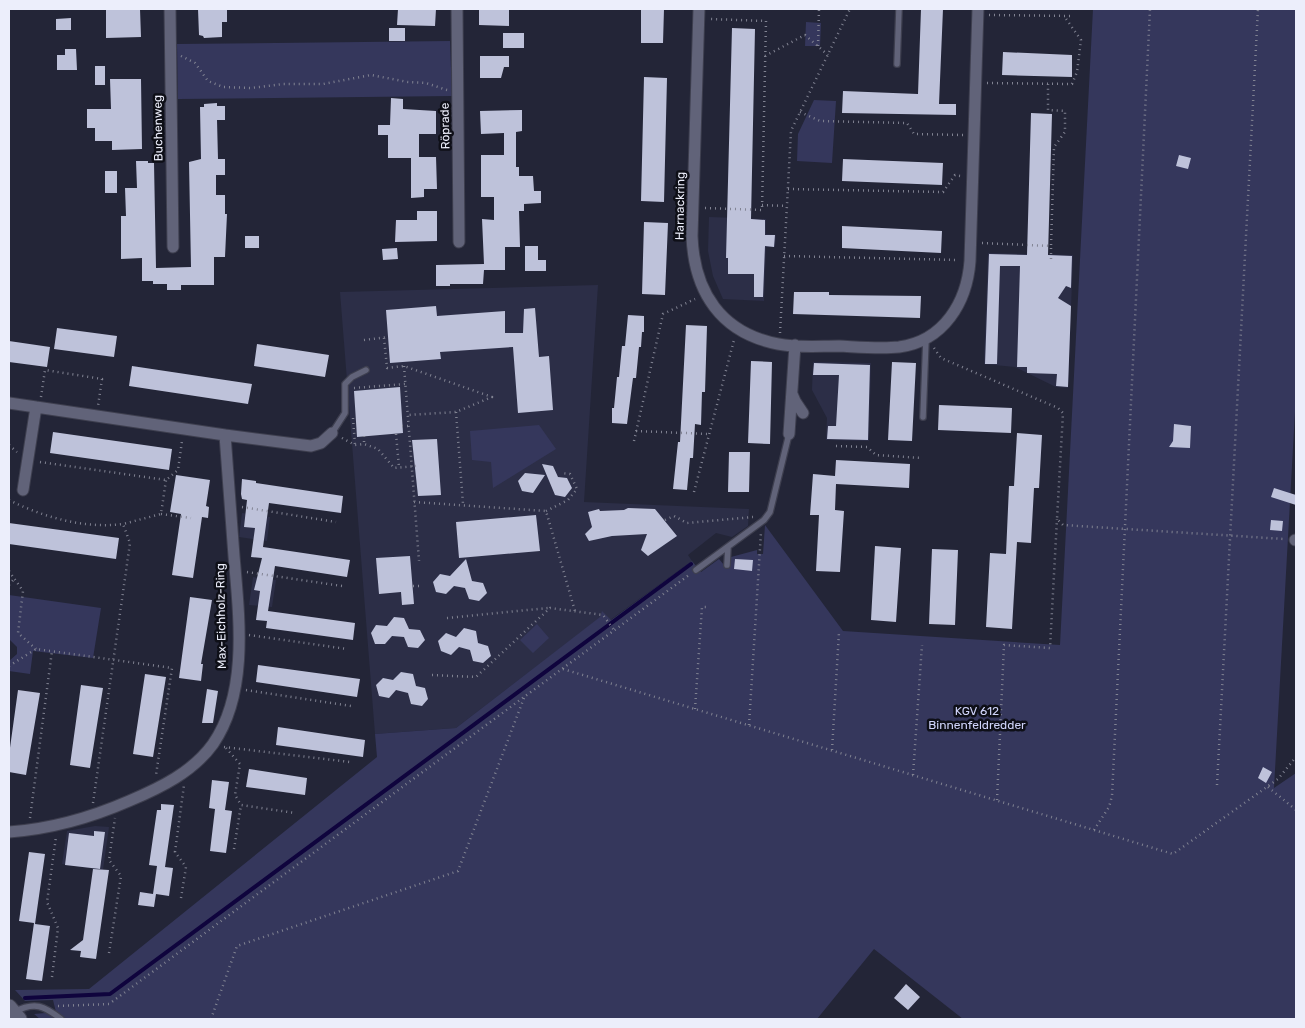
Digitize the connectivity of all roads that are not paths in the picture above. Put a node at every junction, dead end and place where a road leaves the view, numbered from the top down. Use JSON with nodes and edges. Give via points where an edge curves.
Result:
{"nodes":[{"id":1,"x":170,"y":9,"type":"edge"},
{"id":2,"x":457,"y":9,"type":"edge"},
{"id":3,"x":899,"y":9,"type":"edge"},
{"id":4,"x":978,"y":12,"type":"edge"},
{"id":5,"x":699,"y":14,"type":"edge"},
{"id":6,"x":897,"y":64,"type":"dead end"},
{"id":7,"x":460,"y":242,"type":"dead end"},
{"id":8,"x":173,"y":247,"type":"dead end"},
{"id":9,"x":926,"y":339,"type":"junction"},
{"id":10,"x":794,"y":345,"type":"junction"},
{"id":11,"x":366,"y":370,"type":"dead end"},
{"id":12,"x":792,"y":390,"type":"junction"},
{"id":13,"x":9,"y":402,"type":"edge"},
{"id":14,"x":38,"y":407,"type":"junction"},
{"id":15,"x":803,"y":413,"type":"dead end"},
{"id":16,"x":923,"y":417,"type":"dead end"},
{"id":17,"x":332,"y":433,"type":"joint"},
{"id":18,"x":789,"y":434,"type":"joint"},
{"id":19,"x":225,"y":435,"type":"junction"},
{"id":20,"x":23,"y":490,"type":"dead end"},
{"id":21,"x":729,"y":544,"type":"junction"},
{"id":22,"x":727,"y":565,"type":"dead end"},
{"id":23,"x":696,"y":570,"type":"road end"},
{"id":24,"x":9,"y":832,"type":"edge"},
{"id":25,"x":13,"y":1013,"type":"edge"},
{"id":26,"x":61,"y":1019,"type":"edge"}],
"edges":[{"from":1,"to":8,"type":"street","name":"Buchenweg"},
{"from":2,"to":7,"type":"street","name":"Röprade"},
{"from":3,"to":6,"type":"lane"},
{"from":4,"to":9,"type":"street","name":"Harnackring","via":[[970,261],[965,290],[956,308],[944,325]]},
{"from":5,"to":10,"type":"street","name":"Harnackring","via":[[693,258],[705,294],[737,329],[763,341]]},
{"from":9,"to":10,"type":"street","name":"Harnackring","via":[[894,347]]},
{"from":9,"to":16,"type":"lane"},
{"from":10,"to":12,"type":"street"},
{"from":11,"to":17,"type":"lane","via":[[345,384],[345,413]]},
{"from":12,"to":15,"type":"street","via":[[794,401]]},
{"from":12,"to":18,"type":"street"},
{"from":13,"to":14,"type":"street"},
{"from":14,"to":19,"type":"street"},
{"from":14,"to":20,"type":"street"},
{"from":17,"to":19,"type":"street","via":[[321,443],[310,446]]},
{"from":18,"to":21,"type":"lane","via":[[772,506],[761,522]]},
{"from":19,"to":24,"type":"street","name":"Max-Eichholz-Ring","via":[[238,634],[234,688],[227,718],[212,745],[186,771],[154,790],[91,816]]},
{"from":21,"to":22,"type":"lane"},
{"from":21,"to":23,"type":"lane"},
{"from":25,"to":26,"type":"lane","via":[[23,1007],[44,1006]]}]}
